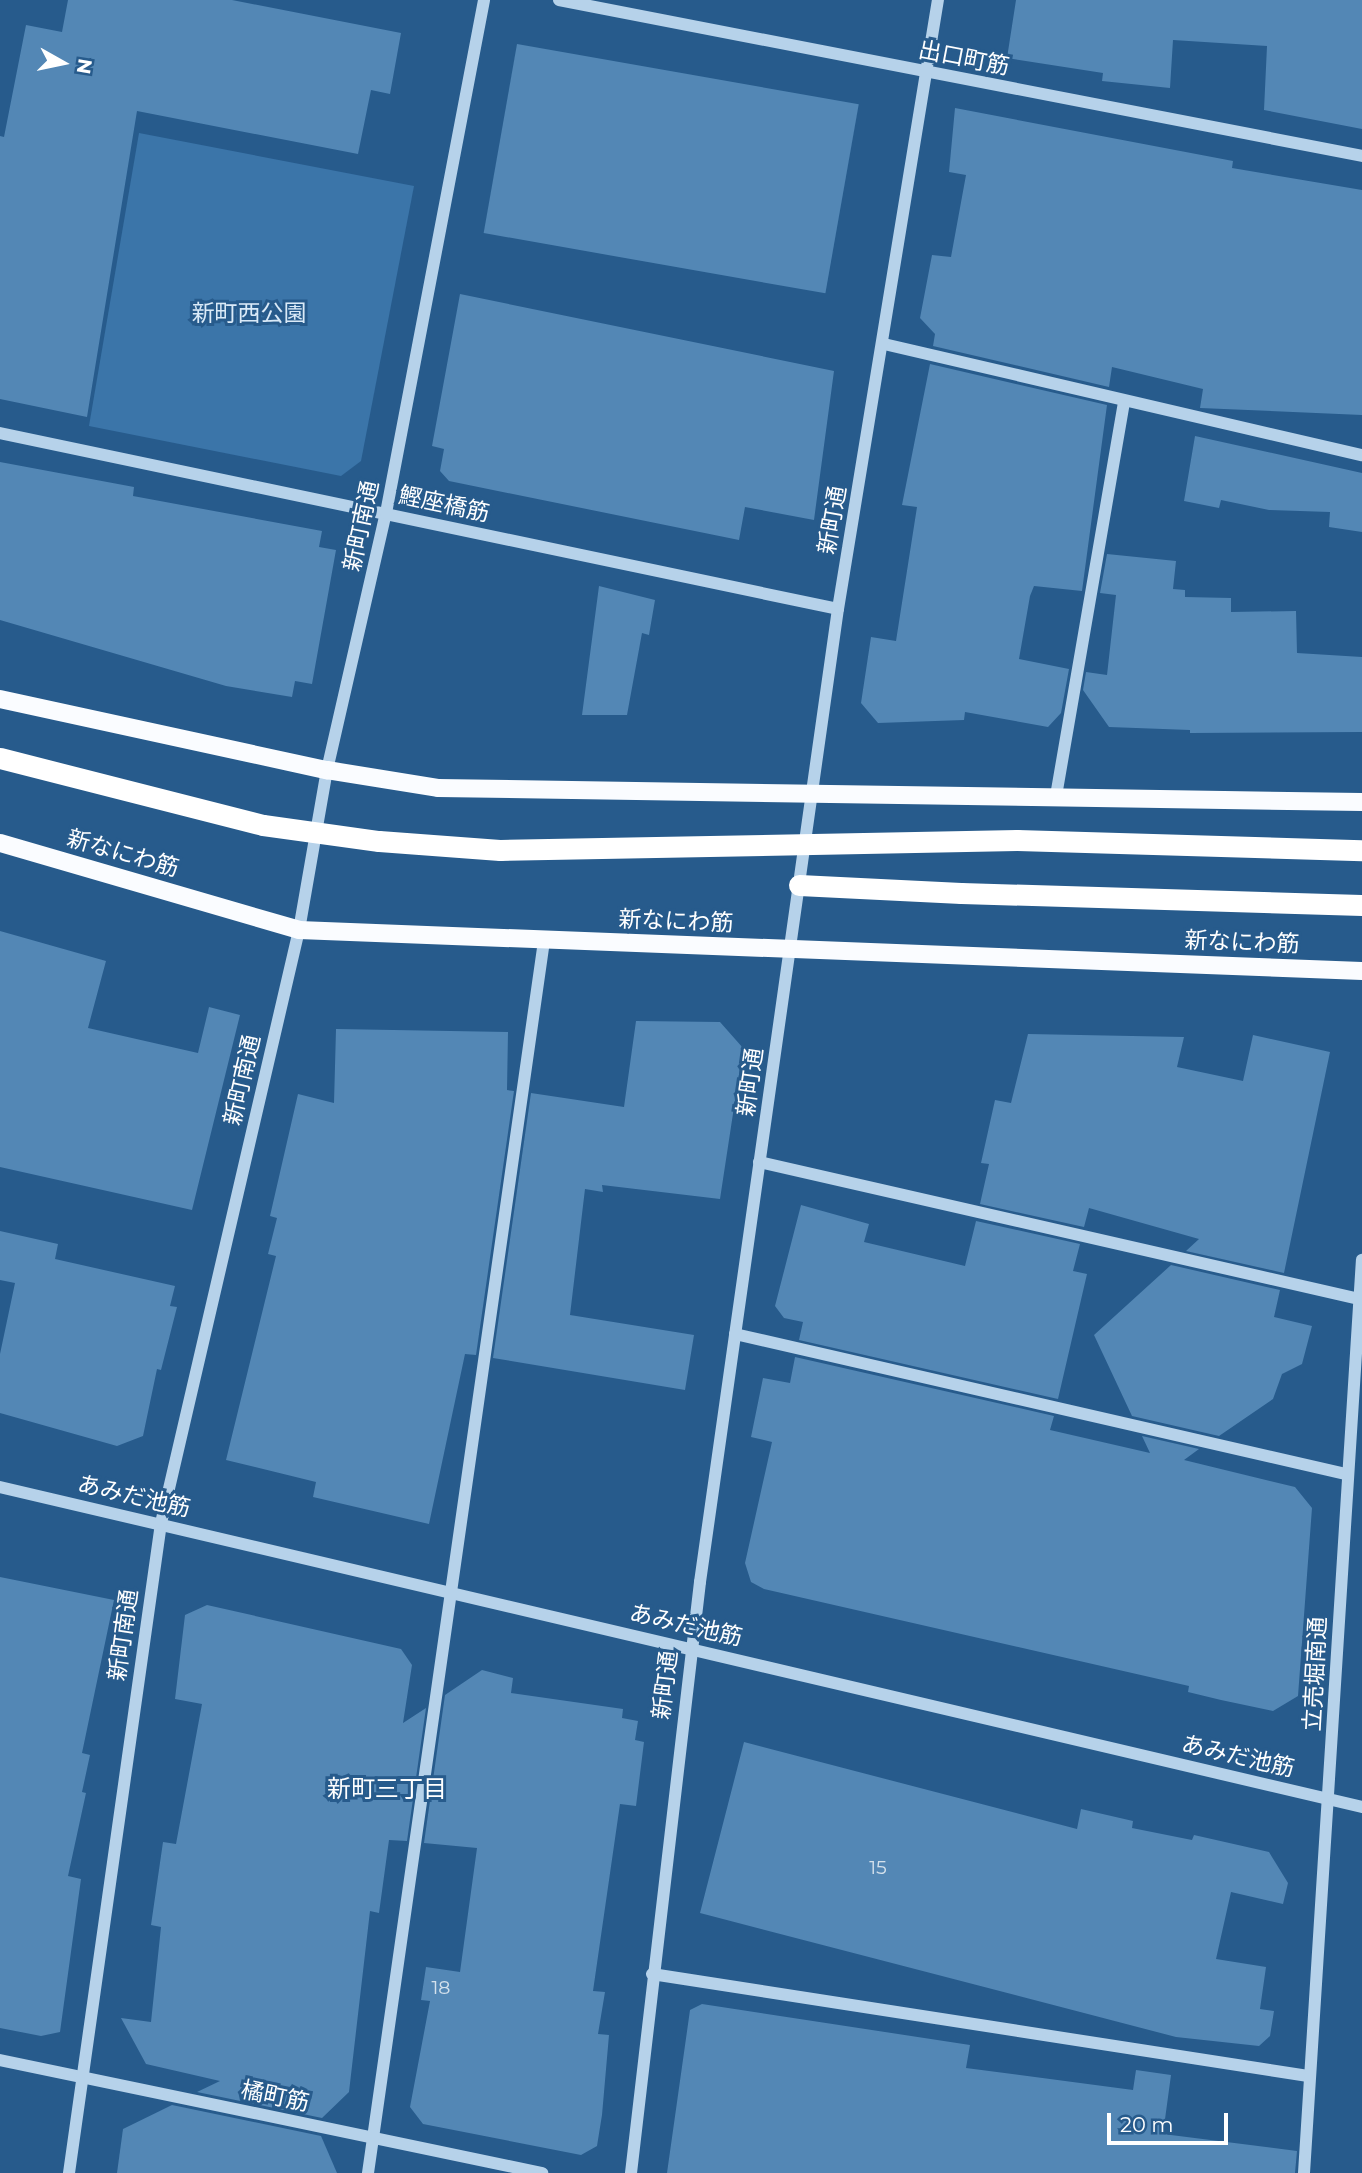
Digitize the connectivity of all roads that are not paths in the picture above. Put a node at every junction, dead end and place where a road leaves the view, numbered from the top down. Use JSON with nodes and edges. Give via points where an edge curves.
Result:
{"nodes":[{"id":1,"x":484,"y":0,"type":"edge"},
{"id":2,"x":559,"y":0,"type":"edge"},
{"id":3,"x":937,"y":0,"type":"edge"},
{"id":4,"x":926,"y":73,"type":"junction"},
{"id":5,"x":1362,"y":156,"type":"edge"},
{"id":6,"x":884,"y":344,"type":"junction"},
{"id":7,"x":1124,"y":401,"type":"junction"},
{"id":8,"x":0,"y":433,"type":"edge"},
{"id":9,"x":1362,"y":455,"type":"edge"},
{"id":10,"x":386,"y":513,"type":"junction"},
{"id":11,"x":838,"y":609,"type":"junction"},
{"id":12,"x":0,"y":699,"type":"edge"},
{"id":13,"x":0,"y":758,"type":"edge"},
{"id":14,"x":327,"y":770,"type":"junction"},
{"id":15,"x":812,"y":793,"type":"junction"},
{"id":16,"x":1056,"y":796,"type":"junction"},
{"id":17,"x":1362,"y":802,"type":"edge"},
{"id":18,"x":0,"y":843,"type":"edge"},
{"id":19,"x":1362,"y":850,"type":"edge"},
{"id":20,"x":799,"y":885,"type":"junction"},
{"id":21,"x":1362,"y":905,"type":"edge"},
{"id":22,"x":299,"y":930,"type":"junction"},
{"id":23,"x":544,"y":942,"type":"junction"},
{"id":24,"x":790,"y":949,"type":"junction"},
{"id":25,"x":1362,"y":971,"type":"edge"},
{"id":26,"x":759,"y":1162,"type":"junction"},
{"id":27,"x":1362,"y":1260,"type":"edge"},
{"id":28,"x":1359,"y":1299,"type":"junction"},
{"id":29,"x":735,"y":1334,"type":"junction"},
{"id":30,"x":1346,"y":1474,"type":"junction"},
{"id":31,"x":0,"y":1487,"type":"edge"},
{"id":32,"x":161,"y":1523,"type":"junction"},
{"id":33,"x":448,"y":1592,"type":"junction"},
{"id":34,"x":691,"y":1648,"type":"junction"},
{"id":35,"x":1330,"y":1799,"type":"junction"},
{"id":36,"x":1362,"y":1807,"type":"edge"},
{"id":37,"x":652,"y":1974,"type":"junction"},
{"id":38,"x":0,"y":2060,"type":"edge"},
{"id":39,"x":1308,"y":2076,"type":"junction"},
{"id":40,"x":81,"y":2077,"type":"junction"},
{"id":41,"x":373,"y":2138,"type":"junction"},
{"id":42,"x":69,"y":2173,"type":"edge"},
{"id":43,"x":368,"y":2173,"type":"edge"},
{"id":44,"x":542,"y":2173,"type":"edge"},
{"id":45,"x":631,"y":2173,"type":"edge"},
{"id":46,"x":1304,"y":2173,"type":"edge"}],
"edges":[{"from":1,"to":10,"type":"street","name":"新町南通"},
{"from":2,"to":4,"type":"street","name":"出口町筋"},
{"from":3,"to":4,"type":"street","name":"新町通"},
{"from":4,"to":5,"type":"street","name":"出口町筋"},
{"from":4,"to":6,"type":"street","name":"新町通"},
{"from":6,"to":7,"type":"street"},
{"from":6,"to":11,"type":"street","name":"新町通"},
{"from":7,"to":9,"type":"street"},
{"from":7,"to":16,"type":"street"},
{"from":8,"to":10,"type":"street","name":"鰹座橋筋"},
{"from":10,"to":11,"type":"street","name":"鰹座橋筋"},
{"from":10,"to":14,"type":"street","name":"新町南通"},
{"from":11,"to":15,"type":"street","name":"新町通"},
{"from":12,"to":14,"type":"main road"},
{"from":13,"to":19,"type":"highway","bridge":true,"via":[[263,825],[379,841],[500,850],[1017,840]]},
{"from":14,"to":15,"type":"main road","via":[[438,788]]},
{"from":14,"to":22,"type":"street","name":"新町南通"},
{"from":15,"to":16,"type":"main road"},
{"from":15,"to":20,"type":"street","name":"新町通"},
{"from":16,"to":17,"type":"main road"},
{"from":18,"to":22,"type":"main road","name":"新なにわ筋"},
{"from":20,"to":21,"type":"highway","bridge":true},
{"from":20,"to":24,"type":"street","name":"新町通"},
{"from":22,"to":23,"type":"main road","name":"新なにわ筋"},
{"from":22,"to":32,"type":"street","name":"新町南通"},
{"from":23,"to":24,"type":"main road","name":"新なにわ筋"},
{"from":23,"to":33,"type":"street"},
{"from":24,"to":25,"type":"main road","name":"新なにわ筋"},
{"from":24,"to":26,"type":"street","name":"新町通"},
{"from":26,"to":28,"type":"street"},
{"from":26,"to":29,"type":"street","name":"新町通"},
{"from":27,"to":28,"type":"street","name":"立売堀南通"},
{"from":28,"to":30,"type":"street","name":"立売堀南通"},
{"from":29,"to":30,"type":"street"},
{"from":29,"to":34,"type":"street","name":"新町通"},
{"from":30,"to":35,"type":"street","name":"立売堀南通"},
{"from":31,"to":32,"type":"street","name":"あみだ池筋"},
{"from":32,"to":33,"type":"street","name":"あみだ池筋"},
{"from":32,"to":40,"type":"street","name":"新町南通"},
{"from":33,"to":34,"type":"street","name":"あみだ池筋"},
{"from":33,"to":41,"type":"street"},
{"from":34,"to":35,"type":"street","name":"あみだ池筋"},
{"from":34,"to":37,"type":"street","name":"新町通"},
{"from":35,"to":36,"type":"street","name":"あみだ池筋"},
{"from":35,"to":39,"type":"street","name":"立売堀南通"},
{"from":37,"to":39,"type":"street"},
{"from":37,"to":45,"type":"street","name":"新町通"},
{"from":38,"to":40,"type":"street","name":"橘町筋"},
{"from":39,"to":46,"type":"street","name":"立売堀南通"},
{"from":40,"to":41,"type":"street","name":"橘町筋"},
{"from":40,"to":42,"type":"street","name":"新町南通"},
{"from":41,"to":43,"type":"street"},
{"from":41,"to":44,"type":"street","name":"橘町筋"}]}
